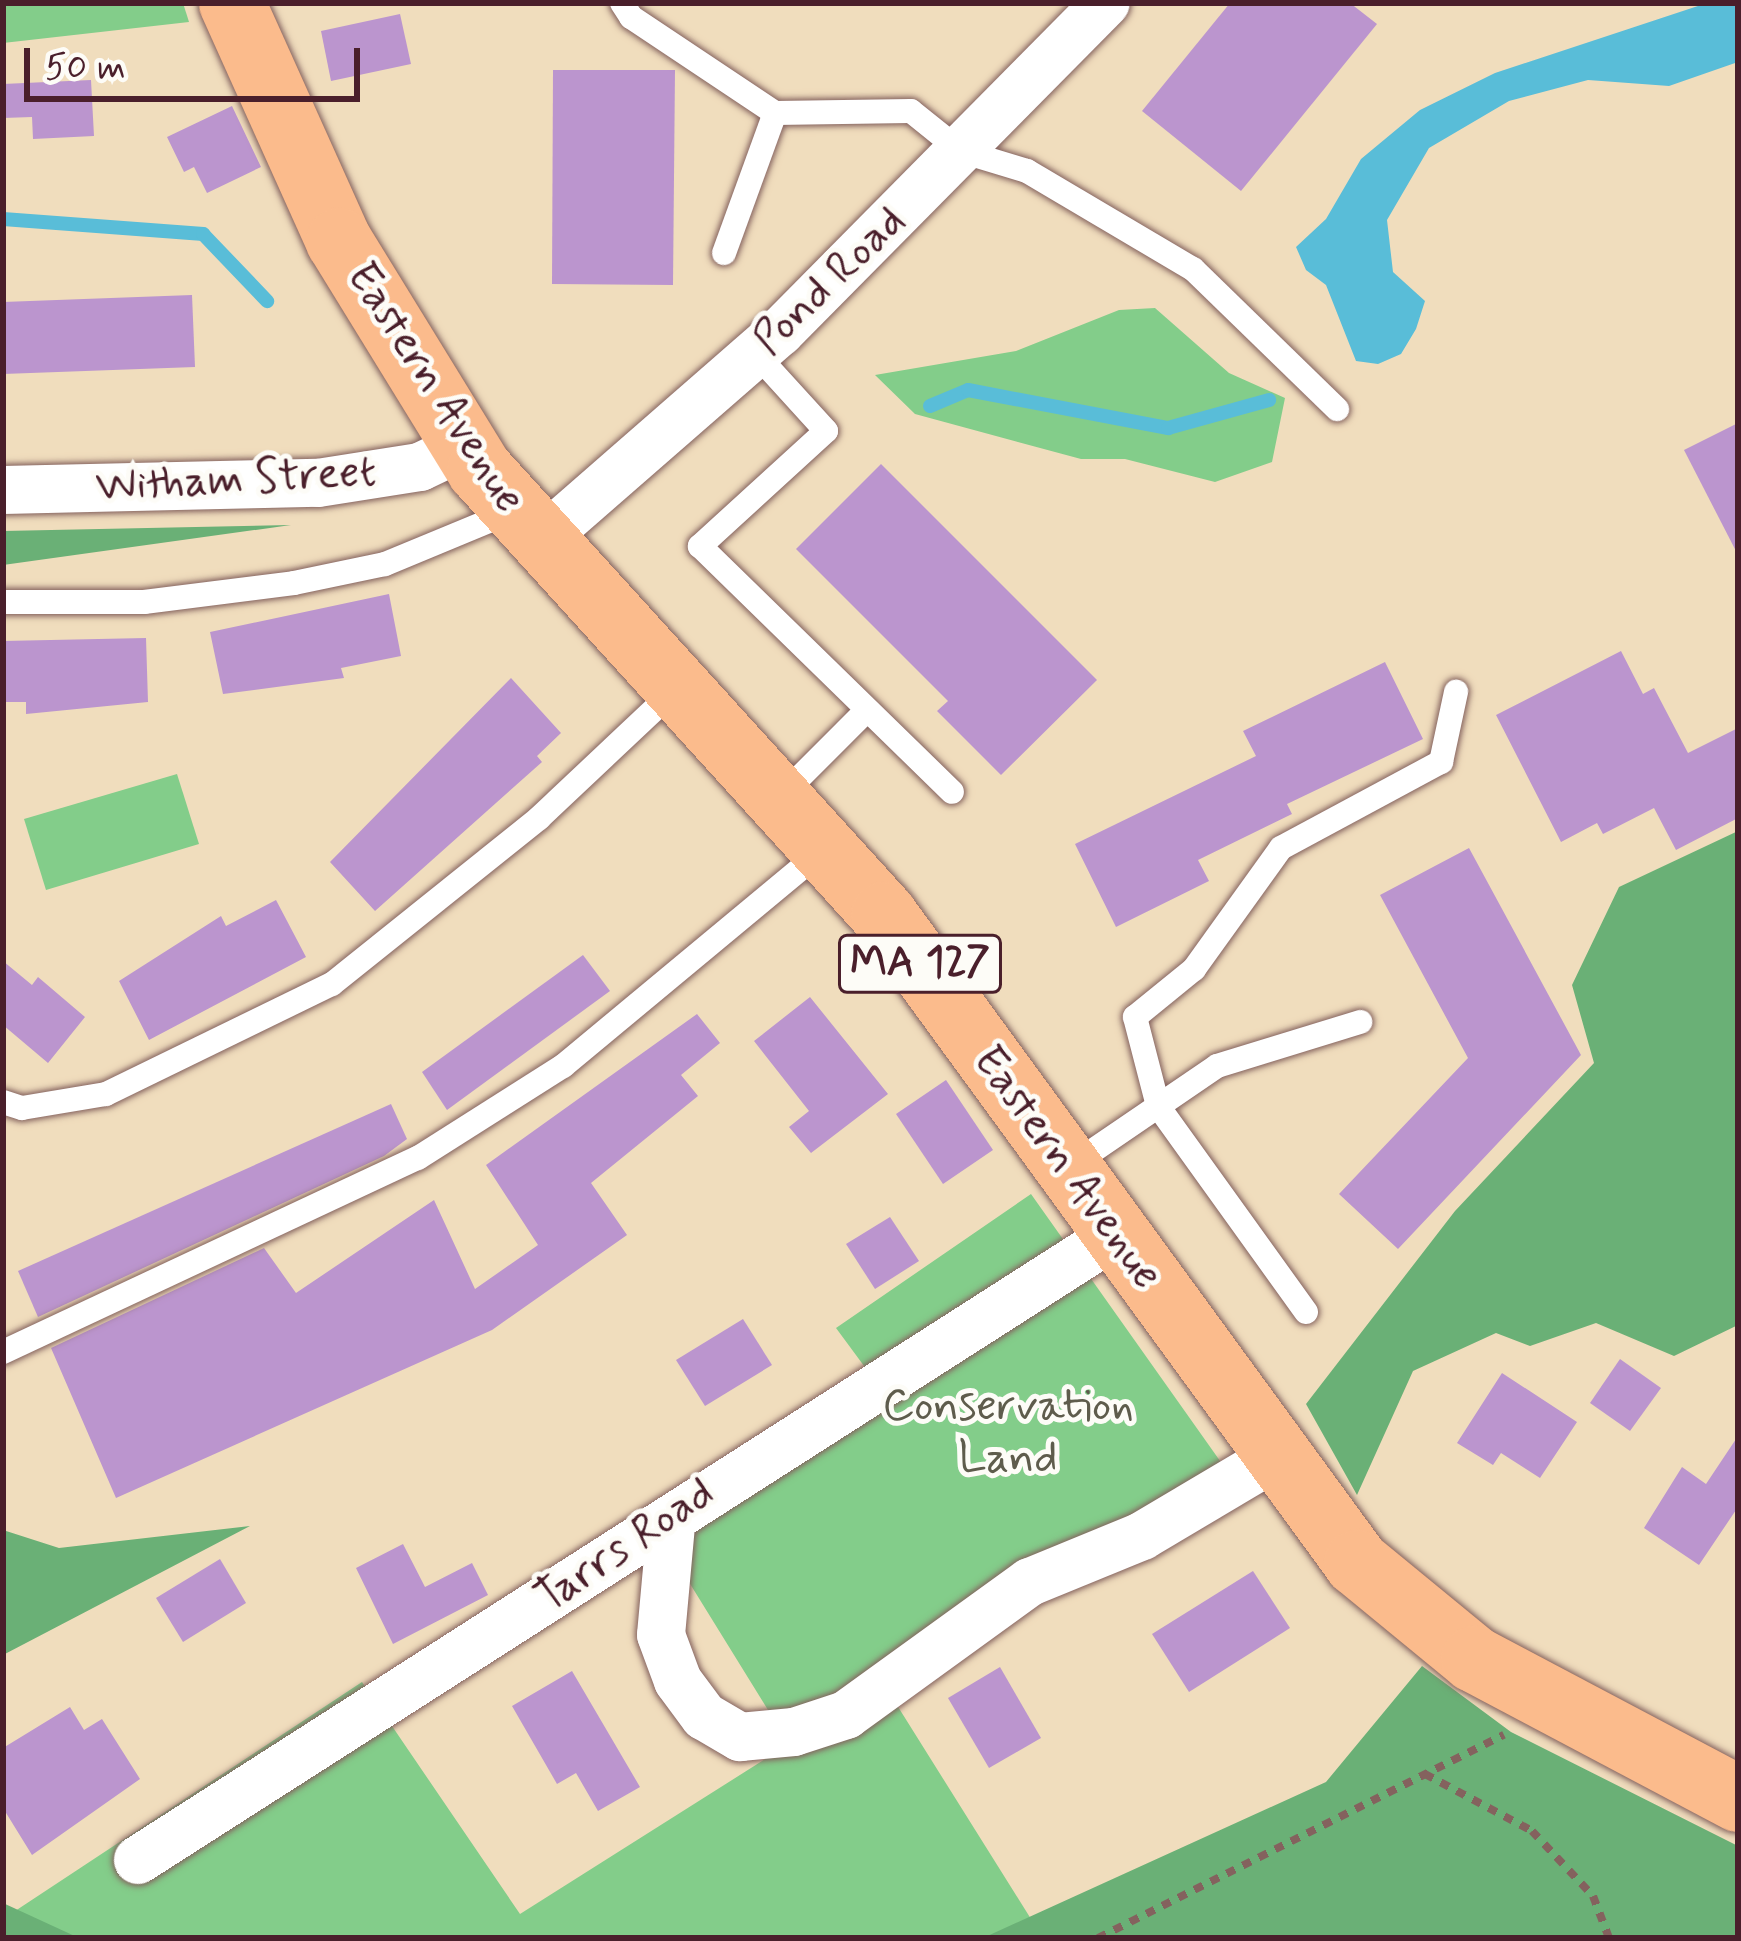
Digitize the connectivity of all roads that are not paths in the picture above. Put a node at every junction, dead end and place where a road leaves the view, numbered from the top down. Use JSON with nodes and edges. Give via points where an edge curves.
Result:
{"nodes":[{"id":1,"x":232,"y":3,"type":"edge"},
{"id":2,"x":622,"y":3,"type":"edge"},
{"id":3,"x":1106,"y":3,"type":"edge"},
{"id":4,"x":775,"y":113,"type":"junction"},
{"id":5,"x":961,"y":151,"type":"junction"},
{"id":6,"x":724,"y":253,"type":"dead end"},
{"id":7,"x":756,"y":354,"type":"junction"},
{"id":8,"x":1337,"y":409,"type":"dead end"},
{"id":9,"x":464,"y":446,"type":"junction"},
{"id":10,"x":3,"y":490,"type":"edge"},
{"id":11,"x":525,"y":527,"type":"junction"},
{"id":12,"x":3,"y":602,"type":"edge"},
{"id":13,"x":678,"y":687,"type":"junction"},
{"id":14,"x":1456,"y":692,"type":"dead end"},
{"id":15,"x":865,"y":712,"type":"junction"},
{"id":16,"x":952,"y":792,"type":"dead end"},
{"id":17,"x":781,"y":796,"type":"junction"},
{"id":18,"x":826,"y":848,"type":"junction"},
{"id":19,"x":1360,"y":1022,"type":"dead end"},
{"id":20,"x":3,"y":1102,"type":"edge"},
{"id":21,"x":1158,"y":1106,"type":"junction"},
{"id":22,"x":1067,"y":1169,"type":"junction"},
{"id":23,"x":1115,"y":1235,"type":"junction"},
{"id":24,"x":1306,"y":1312,"type":"dead end"},
{"id":25,"x":3,"y":1352,"type":"edge"},
{"id":26,"x":1275,"y":1457,"type":"junction"},
{"id":27,"x":671,"y":1525,"type":"junction"},
{"id":28,"x":1738,"y":1799,"type":"edge"},
{"id":29,"x":138,"y":1860,"type":"dead end"}],
"edges":[{"from":1,"to":9,"type":"main road","name":"Eastern Avenue","number":"MA 127","via":[[338,241]]},
{"from":2,"to":4,"type":"lane","via":[[631,17]]},
{"from":3,"to":5,"type":"street","name":"Pond Road"},
{"from":4,"to":5,"type":"lane","via":[[911,111]]},
{"from":4,"to":6,"type":"lane"},
{"from":5,"to":7,"type":"street","name":"Pond Road"},
{"from":5,"to":8,"type":"lane","via":[[1027,171],[1193,269]]},
{"from":7,"to":11,"type":"street","name":"Pond Road"},
{"from":7,"to":15,"type":"lane","via":[[826,431],[700,546]]},
{"from":9,"to":10,"type":"street","name":"Witham Street","via":[[420,467],[318,483]]},
{"from":9,"to":11,"type":"main road","name":"Eastern Avenue","number":"MA 127"},
{"from":11,"to":12,"type":"lane","via":[[294,583],[144,602]]},
{"from":11,"to":13,"type":"main road","name":"Eastern Avenue","number":"MA 127"},
{"from":13,"to":17,"type":"main road","name":"Eastern Avenue","number":"MA 127"},
{"from":13,"to":20,"type":"lane","via":[[539,818],[332,984],[106,1094],[22,1108]]},
{"from":14,"to":21,"type":"lane","via":[[1441,762],[1281,848],[1194,969],[1135,1017]]},
{"from":15,"to":16,"type":"lane"},
{"from":15,"to":17,"type":"lane"},
{"from":17,"to":18,"type":"main road","name":"Eastern Avenue","number":"MA 127"},
{"from":18,"to":22,"type":"main road","name":"Eastern Avenue","number":"MA 127","via":[[884,915]]},
{"from":18,"to":25,"type":"lane","via":[[563,1066],[418,1158]]},
{"from":19,"to":21,"type":"lane","via":[[1217,1066]]},
{"from":21,"to":22,"type":"lane"},
{"from":21,"to":24,"type":"lane"},
{"from":22,"to":23,"type":"main road","name":"Eastern Avenue","number":"MA 127"},
{"from":23,"to":26,"type":"main road","name":"Eastern Avenue","number":"MA 127"},
{"from":23,"to":27,"type":"street","name":"Tarrs Road","via":[[728,1476]]},
{"from":26,"to":27,"type":"street","via":[[1142,1536],[1030,1582],[846,1715],[794,1732],[740,1737],[704,1716],[678,1681],[661,1635]]},
{"from":26,"to":28,"type":"main road","name":"Eastern Avenue","number":"MA 127","via":[[1405,1609],[1559,1707]]},
{"from":27,"to":29,"type":"street","name":"Tarrs Road"}]}
